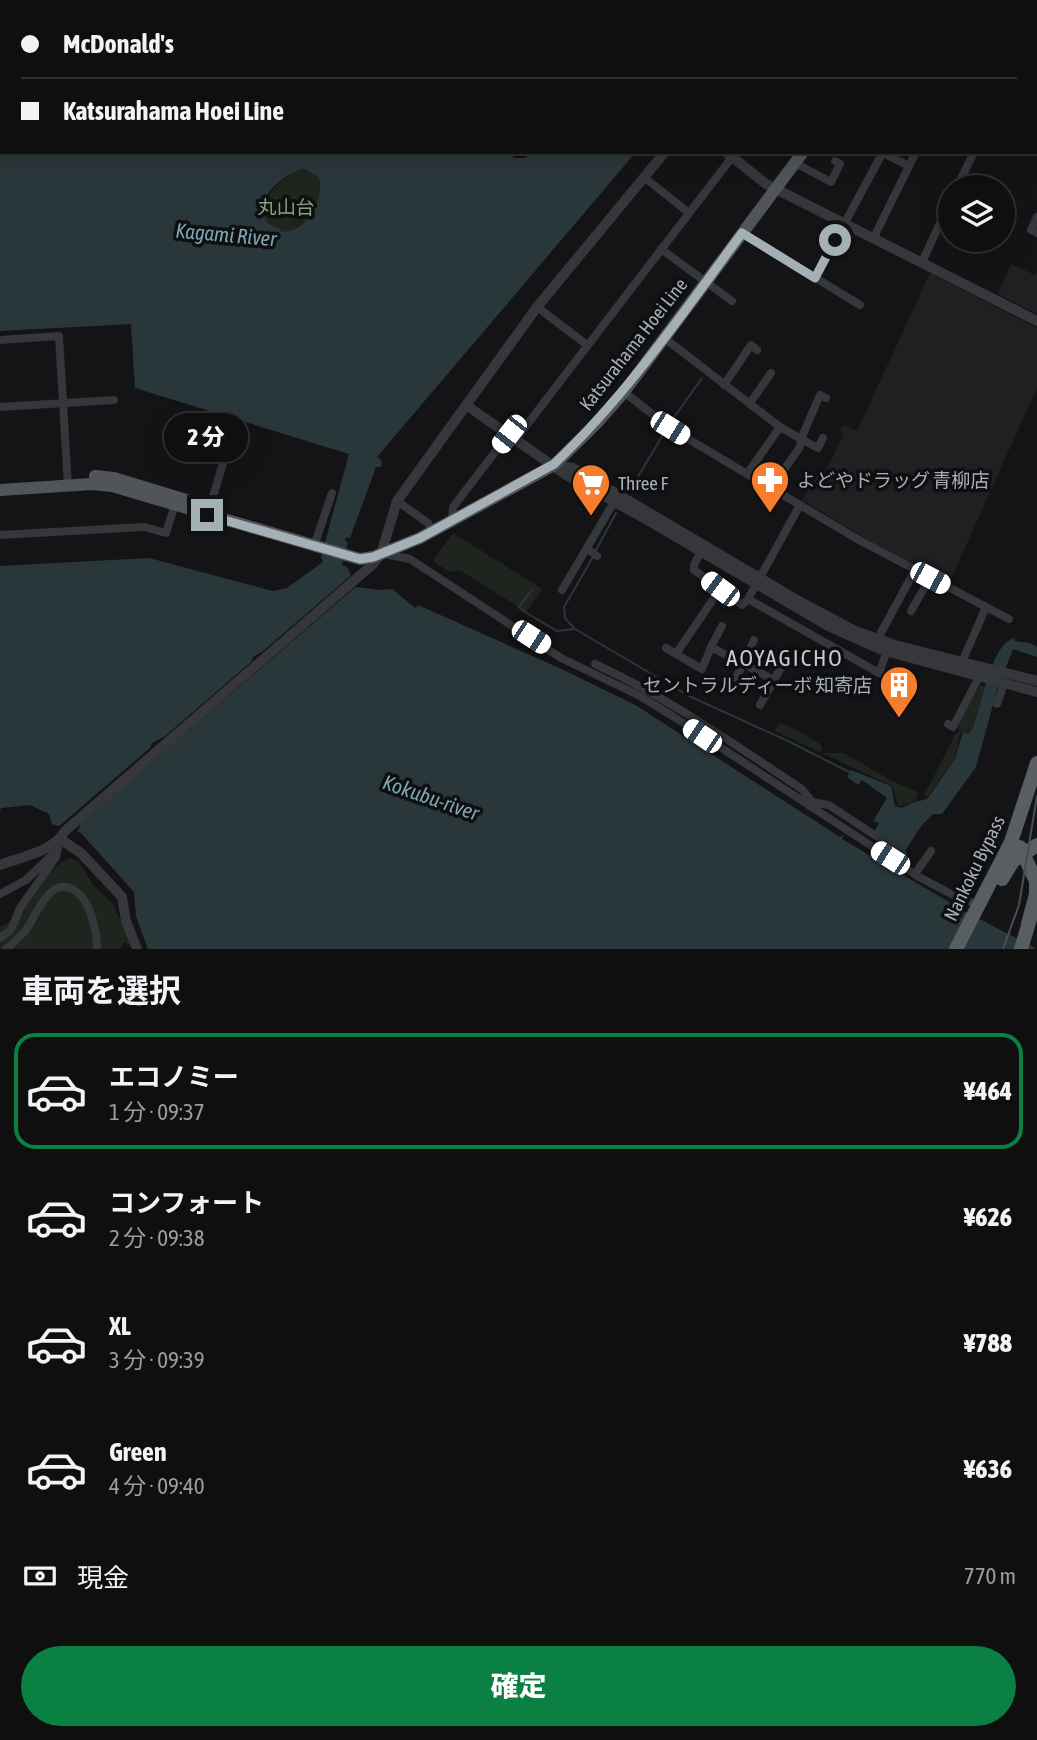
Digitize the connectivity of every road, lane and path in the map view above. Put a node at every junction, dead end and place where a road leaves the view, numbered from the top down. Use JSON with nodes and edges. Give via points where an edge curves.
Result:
{"nodes":[{"id":1,"x":663,"y":154,"type":"edge"},
{"id":2,"x":732,"y":154,"type":"edge"},
{"id":3,"x":882,"y":154,"type":"edge"},
{"id":4,"x":887,"y":154,"type":"edge"},
{"id":5,"x":915,"y":154,"type":"edge"},
{"id":6,"x":973,"y":154,"type":"edge"},
{"id":7,"x":799,"y":158,"type":"edge"},
{"id":8,"x":835,"y":161,"type":"dead end"},
{"id":9,"x":909,"y":166,"type":"junction"},
{"id":10,"x":963,"y":175,"type":"edge"},
{"id":11,"x":644,"y":177,"type":"junction"},
{"id":12,"x":775,"y":189,"type":"junction"},
{"id":13,"x":689,"y":213,"type":"junction"},
{"id":14,"x":1037,"y":217,"type":"edge"},
{"id":15,"x":845,"y":222,"type":"junction"},
{"id":16,"x":938,"y":228,"type":"edge"},
{"id":17,"x":742,"y":233,"type":"junction"},
{"id":18,"x":1037,"y":233,"type":"edge"},
{"id":19,"x":874,"y":237,"type":"junction"},
{"id":20,"x":661,"y":249,"type":"junction"},
{"id":21,"x":922,"y":262,"type":"junction"},
{"id":22,"x":815,"y":278,"type":"junction"},
{"id":23,"x":707,"y":281,"type":"junction"},
{"id":24,"x":732,"y":301,"type":"dead end"},
{"id":25,"x":860,"y":305,"type":"dead end"},
{"id":26,"x":537,"y":307,"type":"junction"},
{"id":27,"x":1037,"y":321,"type":"edge"},
{"id":28,"x":663,"y":337,"type":"junction"},
{"id":29,"x":0,"y":340,"type":"edge"},
{"id":30,"x":587,"y":345,"type":"junction"},
{"id":31,"x":757,"y":350,"type":"dead end"},
{"id":32,"x":771,"y":373,"type":"dead end"},
{"id":33,"x":724,"y":385,"type":"junction"},
{"id":34,"x":624,"y":392,"type":"junction"},
{"id":35,"x":826,"y":398,"type":"dead end"},
{"id":36,"x":114,"y":400,"type":"dead end"},
{"id":37,"x":63,"y":403,"type":"junction"},
{"id":38,"x":750,"y":403,"type":"junction"},
{"id":39,"x":466,"y":405,"type":"junction"},
{"id":40,"x":0,"y":407,"type":"edge"},
{"id":41,"x":234,"y":426,"type":"dead end"},
{"id":42,"x":780,"y":427,"type":"junction"},
{"id":43,"x":513,"y":436,"type":"junction"},
{"id":44,"x":823,"y":438,"type":"dead end"},
{"id":45,"x":801,"y":439,"type":"junction"},
{"id":46,"x":554,"y":464,"type":"junction"},
{"id":47,"x":747,"y":474,"type":"junction"},
{"id":48,"x":0,"y":482,"type":"edge"},
{"id":49,"x":68,"y":482,"type":"junction"},
{"id":50,"x":771,"y":488,"type":"junction"},
{"id":51,"x":0,"y":490,"type":"edge"},
{"id":52,"x":331,"y":494,"type":"dead end"},
{"id":53,"x":397,"y":501,"type":"junction"},
{"id":54,"x":176,"y":502,"type":"junction"},
{"id":55,"x":614,"y":502,"type":"junction"},
{"id":56,"x":800,"y":505,"type":"junction"},
{"id":57,"x":209,"y":511,"type":"junction"},
{"id":58,"x":452,"y":521,"type":"junction"},
{"id":59,"x":432,"y":532,"type":"junction"},
{"id":60,"x":0,"y":535,"type":"edge"},
{"id":61,"x":319,"y":544,"type":"junction"},
{"id":62,"x":587,"y":548,"type":"junction"},
{"id":63,"x":701,"y":551,"type":"junction"},
{"id":64,"x":381,"y":554,"type":"junction"},
{"id":65,"x":597,"y":556,"type":"dead end"},
{"id":66,"x":915,"y":570,"type":"junction"},
{"id":67,"x":930,"y":578,"type":"junction"},
{"id":68,"x":757,"y":580,"type":"junction"},
{"id":69,"x":720,"y":589,"type":"junction"},
{"id":70,"x":562,"y":590,"type":"dead end"},
{"id":71,"x":748,"y":599,"type":"junction"},
{"id":72,"x":986,"y":607,"type":"junction"},
{"id":73,"x":911,"y":611,"type":"dead end"},
{"id":74,"x":1009,"y":619,"type":"dead end"},
{"id":75,"x":722,"y":626,"type":"dead end"},
{"id":76,"x":754,"y":640,"type":"dead end"},
{"id":77,"x":877,"y":640,"type":"junction"},
{"id":78,"x":711,"y":647,"type":"junction"},
{"id":79,"x":666,"y":648,"type":"dead end"},
{"id":80,"x":887,"y":651,"type":"junction"},
{"id":81,"x":676,"y":654,"type":"junction"},
{"id":82,"x":775,"y":660,"type":"dead end"},
{"id":83,"x":962,"y":662,"type":"junction"},
{"id":84,"x":595,"y":664,"type":"dead end"},
{"id":85,"x":742,"y":664,"type":"junction"},
{"id":86,"x":983,"y":674,"type":"junction"},
{"id":87,"x":774,"y":680,"type":"junction"},
{"id":88,"x":1003,"y":680,"type":"junction"},
{"id":89,"x":1037,"y":681,"type":"edge"},
{"id":90,"x":730,"y":691,"type":"dead end"},
{"id":91,"x":1037,"y":692,"type":"edge"},
{"id":92,"x":997,"y":704,"type":"dead end"},
{"id":93,"x":760,"y":705,"type":"dead end"},
{"id":94,"x":948,"y":724,"type":"dead end"},
{"id":95,"x":1037,"y":763,"type":"edge"},
{"id":96,"x":811,"y":804,"type":"junction"},
{"id":97,"x":1018,"y":825,"type":"junction"},
{"id":98,"x":61,"y":840,"type":"junction"},
{"id":99,"x":1037,"y":845,"type":"edge"},
{"id":100,"x":931,"y":851,"type":"dead end"},
{"id":101,"x":903,"y":854,"type":"dead end"},
{"id":102,"x":1023,"y":855,"type":"junction"},
{"id":103,"x":25,"y":857,"type":"junction"},
{"id":104,"x":0,"y":865,"type":"edge"},
{"id":105,"x":915,"y":874,"type":"junction"},
{"id":106,"x":32,"y":875,"type":"junction"},
{"id":107,"x":0,"y":894,"type":"edge"},
{"id":108,"x":1037,"y":902,"type":"edge"},
{"id":109,"x":980,"y":909,"type":"junction"},
{"id":110,"x":1031,"y":928,"type":"edge"},
{"id":111,"x":0,"y":938,"type":"edge"},
{"id":112,"x":6,"y":949,"type":"edge"},
{"id":113,"x":97,"y":949,"type":"edge"},
{"id":114,"x":137,"y":949,"type":"edge"},
{"id":115,"x":956,"y":949,"type":"edge"},
{"id":116,"x":966,"y":949,"type":"edge"},
{"id":117,"x":1021,"y":949,"type":"edge"}],
"edges":[{"from":1,"to":11,"type":"street"},
{"from":2,"to":12,"type":"street"},
{"from":2,"to":13,"type":"street"},
{"from":3,"to":15,"type":"street"},
{"from":4,"to":9,"type":"street"},
{"from":5,"to":9,"type":"street"},
{"from":6,"to":10,"type":"street"},
{"from":7,"to":8,"type":"street","via":[[831,182],[840,164]]},
{"from":7,"to":12,"type":"main road","name":"Katsurahama Hoei Line"},
{"from":9,"to":19,"type":"street"},
{"from":11,"to":13,"type":"street"},
{"from":11,"to":26,"type":"street"},
{"from":12,"to":15,"type":"street"},
{"from":12,"to":17,"type":"main road","name":"Katsurahama Hoei Line"},
{"from":13,"to":20,"type":"street"},
{"from":14,"to":18,"type":"street","via":[[1031,230]]},
{"from":15,"to":19,"type":"street"},
{"from":15,"to":22,"type":"street"},
{"from":16,"to":21,"type":"street"},
{"from":17,"to":22,"type":"street"},
{"from":17,"to":23,"type":"main road","name":"Katsurahama Hoei Line"},
{"from":19,"to":21,"type":"street"},
{"from":20,"to":23,"type":"street"},
{"from":20,"to":30,"type":"street"},
{"from":21,"to":27,"type":"street"},
{"from":22,"to":25,"type":"street"},
{"from":23,"to":24,"type":"street"},
{"from":23,"to":28,"type":"main road","name":"Katsurahama Hoei Line"},
{"from":26,"to":30,"type":"street"},
{"from":26,"to":39,"type":"street"},
{"from":28,"to":33,"type":"street"},
{"from":28,"to":34,"type":"main road","name":"Katsurahama Hoei Line"},
{"from":29,"to":37,"type":"street","via":[[59,336]]},
{"from":30,"to":43,"type":"street"},
{"from":31,"to":33,"type":"street","via":[[751,345]]},
{"from":32,"to":38,"type":"street"},
{"from":33,"to":38,"type":"street"},
{"from":34,"to":46,"type":"main road","name":"Katsurahama Hoei Line"},
{"from":34,"to":47,"type":"street","via":[[668,427]]},
{"from":35,"to":45,"type":"street","via":[[820,395]]},
{"from":36,"to":37,"type":"street"},
{"from":37,"to":40,"type":"street"},
{"from":37,"to":49,"type":"street"},
{"from":38,"to":42,"type":"street"},
{"from":39,"to":43,"type":"street"},
{"from":39,"to":53,"type":"street"},
{"from":41,"to":57,"type":"street"},
{"from":42,"to":45,"type":"street"},
{"from":42,"to":47,"type":"street"},
{"from":43,"to":46,"type":"street"},
{"from":43,"to":58,"type":"street","via":[[453,507]]},
{"from":44,"to":45,"type":"street","via":[[818,448]]},
{"from":45,"to":50,"type":"street"},
{"from":46,"to":55,"type":"street"},
{"from":46,"to":58,"type":"main road","name":"Katsurahama Hoei Line"},
{"from":46,"to":68,"type":"street","via":[[573,468]]},
{"from":47,"to":50,"type":"street"},
{"from":48,"to":49,"type":"main road"},
{"from":49,"to":51,"type":"main road"},
{"from":49,"to":54,"type":"main road","via":[[112,486]]},
{"from":50,"to":56,"type":"street"},
{"from":52,"to":61,"type":"street"},
{"from":53,"to":59,"type":"street","via":[[428,523]]},
{"from":53,"to":64,"type":"street"},
{"from":54,"to":57,"type":"main road"},
{"from":54,"to":60,"type":"street","via":[[166,533],[144,527]]},
{"from":55,"to":62,"type":"street"},
{"from":55,"to":63,"type":"street"},
{"from":56,"to":66,"type":"street"},
{"from":56,"to":68,"type":"street"},
{"from":57,"to":61,"type":"main road"},
{"from":58,"to":59,"type":"main road","name":"Katsurahama Hoei Line"},
{"from":59,"to":64,"type":"main road","name":"Katsurahama Hoei Line"},
{"from":61,"to":64,"type":"main road"},
{"from":62,"to":65,"type":"street"},
{"from":62,"to":70,"type":"street"},
{"from":63,"to":68,"type":"street"},
{"from":63,"to":69,"type":"street","via":[[694,570]]},
{"from":64,"to":96,"type":"street","via":[[410,559],[561,658],[638,695]]},
{"from":64,"to":98,"type":"street"},
{"from":66,"to":67,"type":"street"},
{"from":66,"to":77,"type":"street"},
{"from":67,"to":72,"type":"street"},
{"from":67,"to":73,"type":"street"},
{"from":68,"to":71,"type":"street"},
{"from":68,"to":77,"type":"street"},
{"from":68,"to":80,"type":"street","via":[[828,626]]},
{"from":69,"to":71,"type":"street","via":[[742,605]]},
{"from":69,"to":81,"type":"street"},
{"from":71,"to":80,"type":"street","via":[[879,673]]},
{"from":72,"to":74,"type":"street"},
{"from":72,"to":83,"type":"street"},
{"from":75,"to":78,"type":"street"},
{"from":76,"to":85,"type":"street"},
{"from":77,"to":83,"type":"street"},
{"from":78,"to":81,"type":"street","via":[[702,669]]},
{"from":78,"to":85,"type":"street"},
{"from":79,"to":81,"type":"street"},
{"from":80,"to":86,"type":"street"},
{"from":82,"to":87,"type":"street","via":[[783,664]]},
{"from":83,"to":86,"type":"street"},
{"from":84,"to":96,"type":"street","via":[[644,688],[802,789]]},
{"from":85,"to":87,"type":"street"},
{"from":85,"to":90,"type":"street"},
{"from":86,"to":88,"type":"street"},
{"from":86,"to":94,"type":"street","via":[[953,727]]},
{"from":87,"to":93,"type":"street"},
{"from":88,"to":89,"type":"street"},
{"from":88,"to":91,"type":"street"},
{"from":88,"to":92,"type":"street"},
{"from":95,"to":97,"type":"highway","name":"Nankoku Bypass"},
{"from":96,"to":101,"type":"street","via":[[829,806]]},
{"from":96,"to":105,"type":"street"},
{"from":97,"to":102,"type":"highway"},
{"from":97,"to":109,"type":"highway","name":"Nankoku Bypass"},
{"from":98,"to":103,"type":"street"},
{"from":98,"to":106,"type":"street"},
{"from":98,"to":111,"type":"street","via":[[56,858],[20,908],[11,930]]},
{"from":98,"to":114,"type":"street","via":[[122,897]]},
{"from":99,"to":102,"type":"highway","name":"Nankoku Bypass"},
{"from":100,"to":105,"type":"street"},
{"from":102,"to":109,"type":"highway","name":"Nankoku Bypass","via":[[1009,866]]},
{"from":102,"to":110,"type":"highway","via":[[1036,881]]},
{"from":103,"to":104,"type":"street"},
{"from":103,"to":106,"type":"street"},
{"from":105,"to":109,"type":"street"},
{"from":106,"to":107,"type":"street"},
{"from":108,"to":110,"type":"highway"},
{"from":109,"to":115,"type":"highway","name":"Nankoku Bypass"},
{"from":109,"to":116,"type":"highway","name":"Nankoku Bypass"},
{"from":110,"to":117,"type":"highway"},
{"from":112,"to":113,"type":"street","via":[[27,929],[42,901],[64,886],[84,900]]}]}
